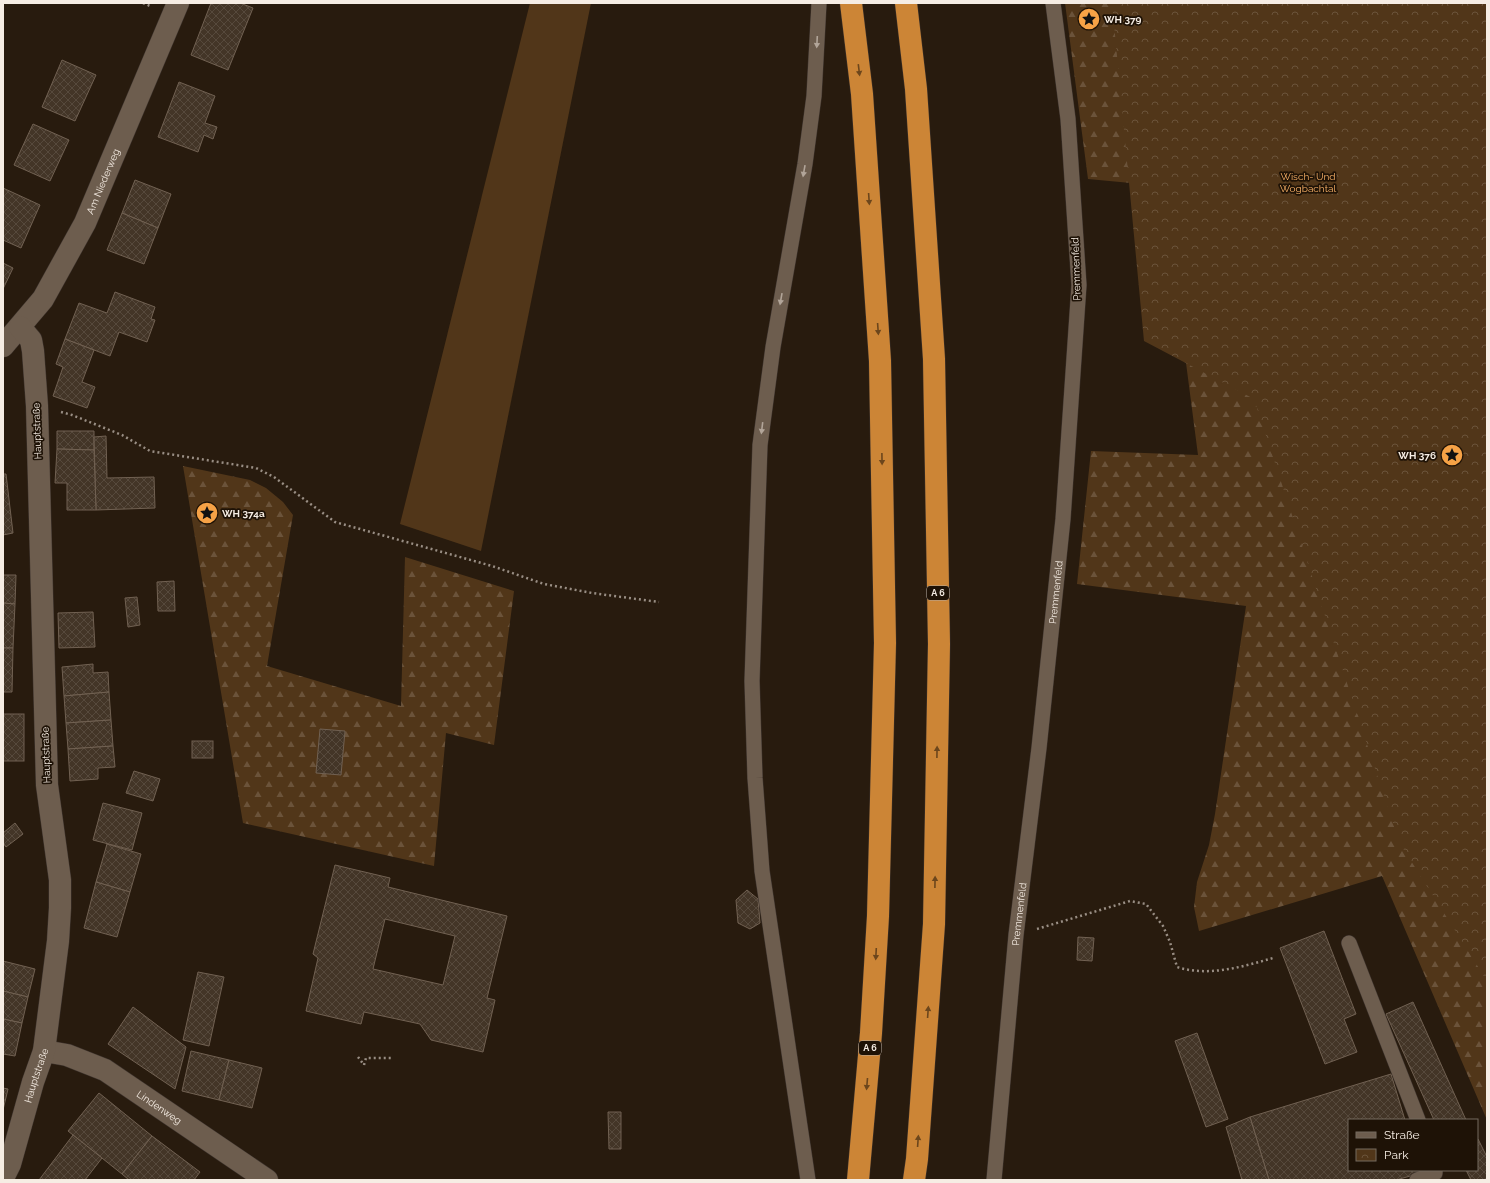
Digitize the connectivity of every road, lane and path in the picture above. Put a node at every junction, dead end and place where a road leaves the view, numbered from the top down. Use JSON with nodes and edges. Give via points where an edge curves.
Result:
{"nodes":[{"id":1,"x":178,"y":3,"type":"edge"},
{"id":2,"x":819,"y":3,"type":"edge"},
{"id":3,"x":851,"y":3,"type":"edge"},
{"id":4,"x":906,"y":3,"type":"edge"},
{"id":5,"x":1053,"y":3,"type":"edge"},
{"id":6,"x":20,"y":327,"type":"junction"},
{"id":7,"x":3,"y":346,"type":"edge"},
{"id":8,"x":37,"y":406,"type":"junction"},
{"id":9,"x":659,"y":602,"type":"dead end"},
{"id":10,"x":1016,"y":935,"type":"junction"},
{"id":11,"x":1349,"y":942,"type":"dead end"},
{"id":12,"x":1273,"y":958,"type":"dead end"},
{"id":13,"x":44,"y":1051,"type":"junction"},
{"id":14,"x":358,"y":1057,"type":"dead end"},
{"id":15,"x":391,"y":1058,"type":"dead end"},
{"id":16,"x":1418,"y":1119,"type":"edge"},
{"id":17,"x":1435,"y":1171,"type":"edge"},
{"id":18,"x":3,"y":1178,"type":"edge"},
{"id":19,"x":267,"y":1180,"type":"edge"},
{"id":20,"x":808,"y":1180,"type":"edge"},
{"id":21,"x":858,"y":1180,"type":"edge"},
{"id":22,"x":914,"y":1180,"type":"edge"},
{"id":23,"x":994,"y":1180,"type":"edge"},
{"id":24,"x":1417,"y":1180,"type":"edge"}],
"edges":[{"from":1,"to":6,"type":"street","name":"Am Niederweg","via":[[85,222],[43,300]]},
{"from":2,"to":20,"type":"lane","one_way":true,"via":[[814,96],[805,164],[773,347],[760,445],[752,681],[755,778],[762,871]]},
{"from":3,"to":21,"type":"highway","number":"A 6","one_way":true,"via":[[862,94],[880,361],[885,643],[878,923]]},
{"from":22,"to":4,"type":"highway","number":"A 6","one_way":true,"via":[[934,924],[939,644],[934,359],[916,89]]},
{"from":5,"to":10,"type":"lane","name":"Premmenfeld","via":[[1068,119],[1079,285],[1063,520]]},
{"from":6,"to":7,"type":"street","name":"Am Niederweg"},
{"from":6,"to":8,"type":"street","name":"Hauptstraße","via":[[31,340]]},
{"from":8,"to":9,"type":"path","via":[[72,415],[122,434],[150,451],[256,468],[274,477],[336,522],[492,566],[544,584]]},
{"from":8,"to":13,"type":"street","name":"Hauptstraße","via":[[47,784],[60,880],[58,941]]},
{"from":10,"to":12,"type":"path","via":[[1130,901],[1146,904],[1163,926],[1177,966],[1190,971],[1238,968]]},
{"from":10,"to":23,"type":"lane","name":"Premmenfeld"},
{"from":11,"to":16,"type":"lane"},
{"from":13,"to":18,"type":"street","name":"Hauptstraße","via":[[10,1164]]},
{"from":13,"to":19,"type":"street","name":"Lindenweg","via":[[67,1055],[105,1070]]},
{"from":14,"to":15,"type":"path","via":[[364,1065],[366,1058]]},
{"from":17,"to":24,"type":"lane"}]}
